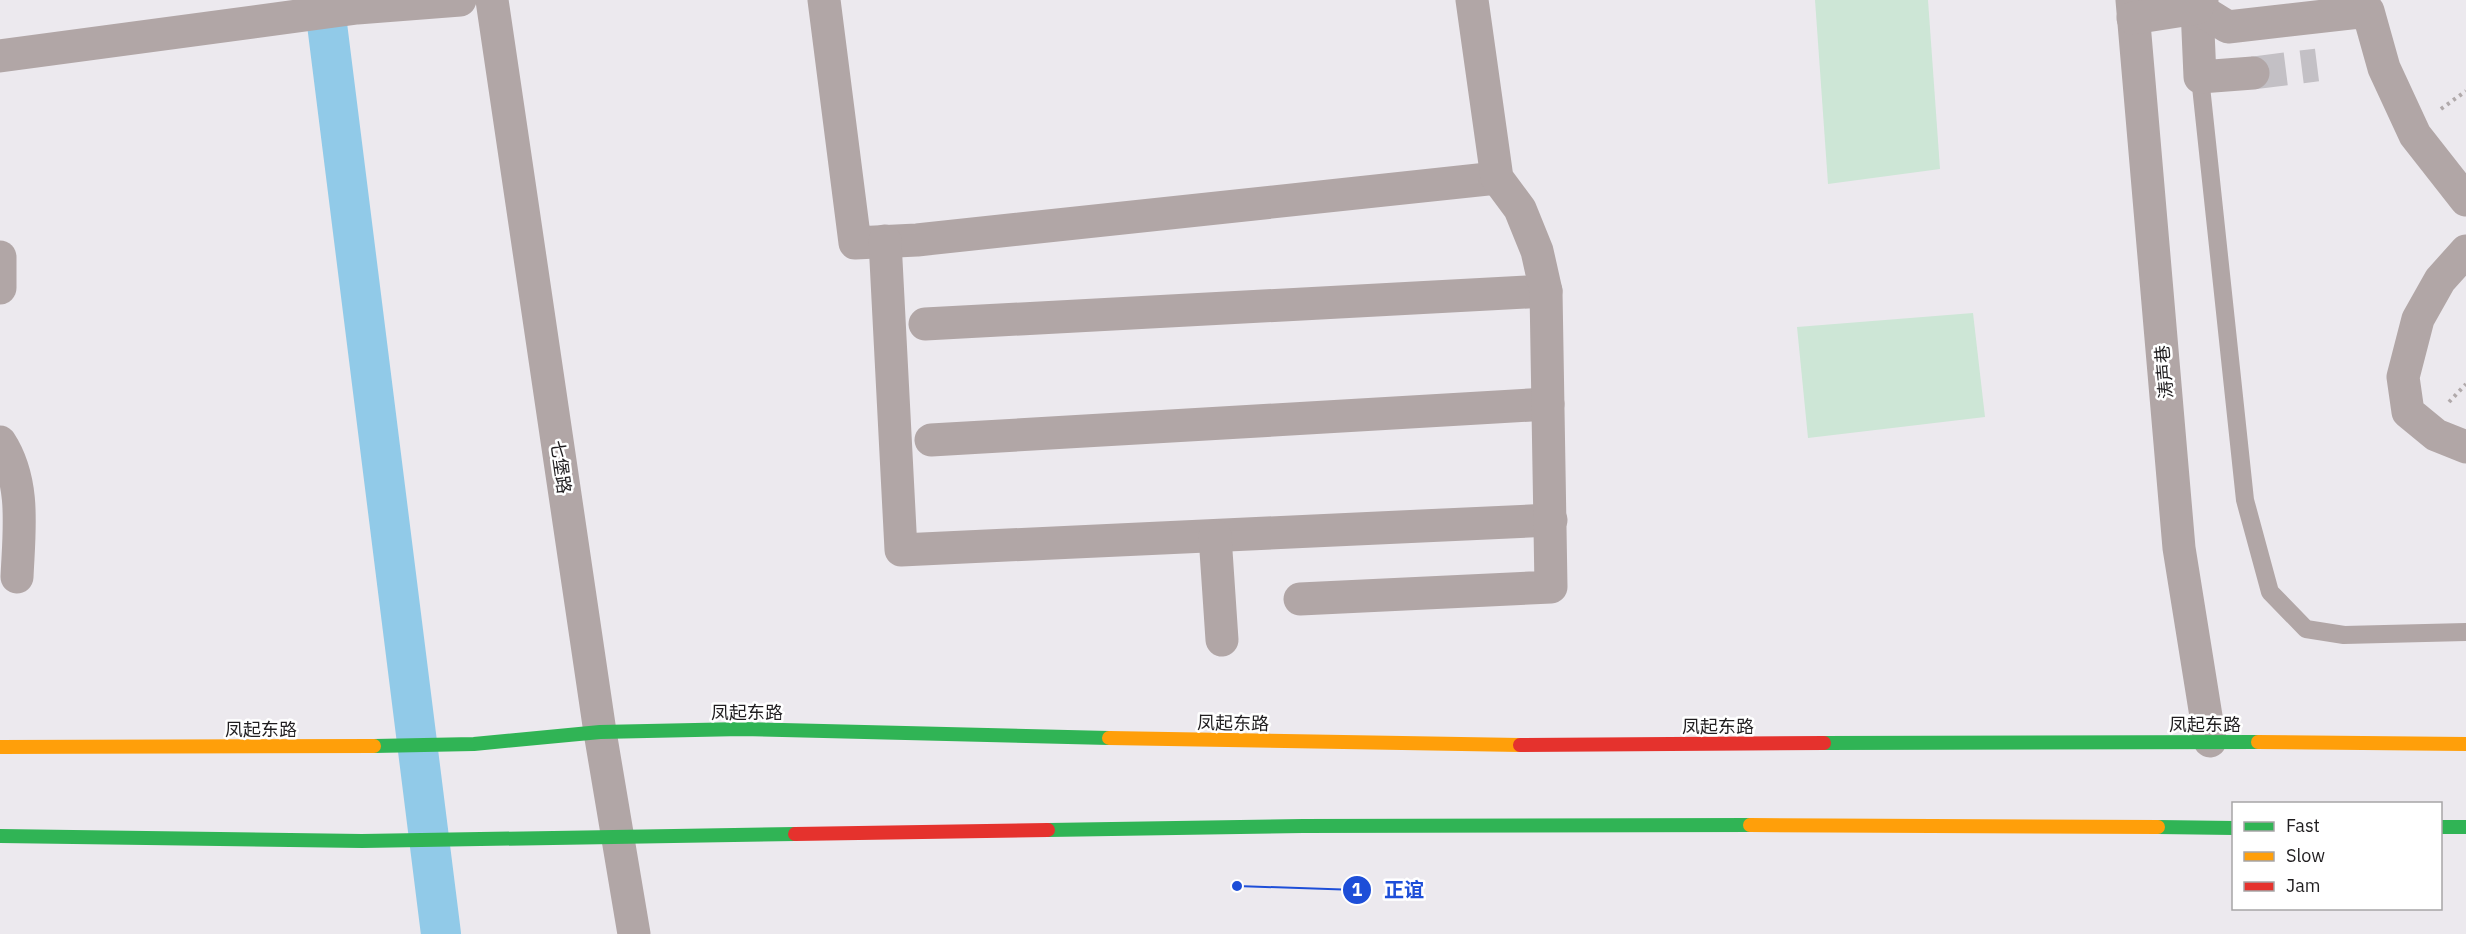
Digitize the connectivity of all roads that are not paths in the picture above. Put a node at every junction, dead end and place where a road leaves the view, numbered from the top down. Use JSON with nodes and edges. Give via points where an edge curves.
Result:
{"nodes":[{"id":1,"x":492,"y":0,"type":"edge"},
{"id":2,"x":824,"y":0,"type":"edge"},
{"id":3,"x":1472,"y":0,"type":"edge"},
{"id":4,"x":445,"y":1,"type":"edge"},
{"id":5,"x":2199,"y":3,"type":"edge"},
{"id":6,"x":2359,"y":6,"type":"edge"},
{"id":7,"x":2132,"y":9,"type":"edge"},
{"id":8,"x":0,"y":56,"type":"edge"},
{"id":9,"x":2253,"y":73,"type":"tunnel mouth"},
{"id":10,"x":2200,"y":77,"type":"junction"},
{"id":11,"x":1497,"y":178,"type":"junction"},
{"id":12,"x":2466,"y":200,"type":"edge"},
{"id":13,"x":885,"y":241,"type":"junction"},
{"id":14,"x":2466,"y":250,"type":"edge"},
{"id":15,"x":0,"y":257,"type":"edge"},
{"id":16,"x":0,"y":288,"type":"edge"},
{"id":17,"x":1546,"y":291,"type":"junction"},
{"id":18,"x":925,"y":324,"type":"dead end"},
{"id":19,"x":1548,"y":404,"type":"junction"},
{"id":20,"x":931,"y":440,"type":"dead end"},
{"id":21,"x":0,"y":442,"type":"edge"},
{"id":22,"x":2466,"y":447,"type":"edge"},
{"id":23,"x":1551,"y":520,"type":"junction"},
{"id":24,"x":1215,"y":536,"type":"junction"},
{"id":25,"x":17,"y":577,"type":"dead end"},
{"id":26,"x":1300,"y":599,"type":"dead end"},
{"id":27,"x":2466,"y":632,"type":"edge"},
{"id":28,"x":1222,"y":640,"type":"dead end"},
{"id":29,"x":600,"y":732,"type":"junction"},
{"id":30,"x":2210,"y":741,"type":"junction"},
{"id":31,"x":2466,"y":744,"type":"edge"},
{"id":32,"x":0,"y":747,"type":"edge"},
{"id":33,"x":2442,"y":827,"type":"edge"},
{"id":34,"x":2466,"y":827,"type":"edge"},
{"id":35,"x":2232,"y":828,"type":"edge"},
{"id":36,"x":617,"y":835,"type":"junction"},
{"id":37,"x":0,"y":836,"type":"edge"},
{"id":38,"x":634,"y":934,"type":"edge"}],
"edges":[{"from":1,"to":29,"type":"street","name":"七堡路"},
{"from":2,"to":13,"type":"street","via":[[855,243]]},
{"from":3,"to":11,"type":"street"},
{"from":4,"to":8,"type":"street","via":[[357,8]]},
{"from":5,"to":6,"type":"street","via":[[2228,27]]},
{"from":5,"to":7,"type":"street"},
{"from":5,"to":10,"type":"street"},
{"from":6,"to":12,"type":"street","via":[[2415,135]]},
{"from":7,"to":30,"type":"street","name":"涛声巷","via":[[2179,548]]},
{"from":9,"to":10,"type":"street"},
{"from":10,"to":27,"type":"lane","via":[[2245,501],[2270,592],[2306,629],[2344,634]]},
{"from":11,"to":13,"type":"street"},
{"from":11,"to":17,"type":"street","via":[[1520,208],[1537,251]]},
{"from":13,"to":24,"type":"street","via":[[901,550]]},
{"from":14,"to":22,"type":"street","via":[[2440,280],[2418,319],[2403,377],[2408,412],[2436,435]]},
{"from":15,"to":16,"type":"street"},
{"from":17,"to":18,"type":"street"},
{"from":17,"to":19,"type":"street"},
{"from":19,"to":20,"type":"street"},
{"from":19,"to":23,"type":"street"},
{"from":21,"to":25,"type":"street","via":[[10,458],[20,500]]},
{"from":23,"to":24,"type":"street"},
{"from":23,"to":26,"type":"street","via":[[1551,588]]},
{"from":24,"to":28,"type":"street"},
{"from":29,"to":30,"type":"main road","name":"凤起东路","via":[[742,729],[1437,746]]},
{"from":29,"to":32,"type":"main road","name":"凤起东路","via":[[474,744]]},
{"from":29,"to":36,"type":"street","name":"七堡路"},
{"from":30,"to":31,"type":"main road","name":"凤起东路"},
{"from":33,"to":34,"type":"main road"},
{"from":35,"to":36,"type":"main road","via":[[1303,826]]},
{"from":36,"to":37,"type":"main road","via":[[362,841]]},
{"from":36,"to":38,"type":"street","name":"七堡路"}]}
